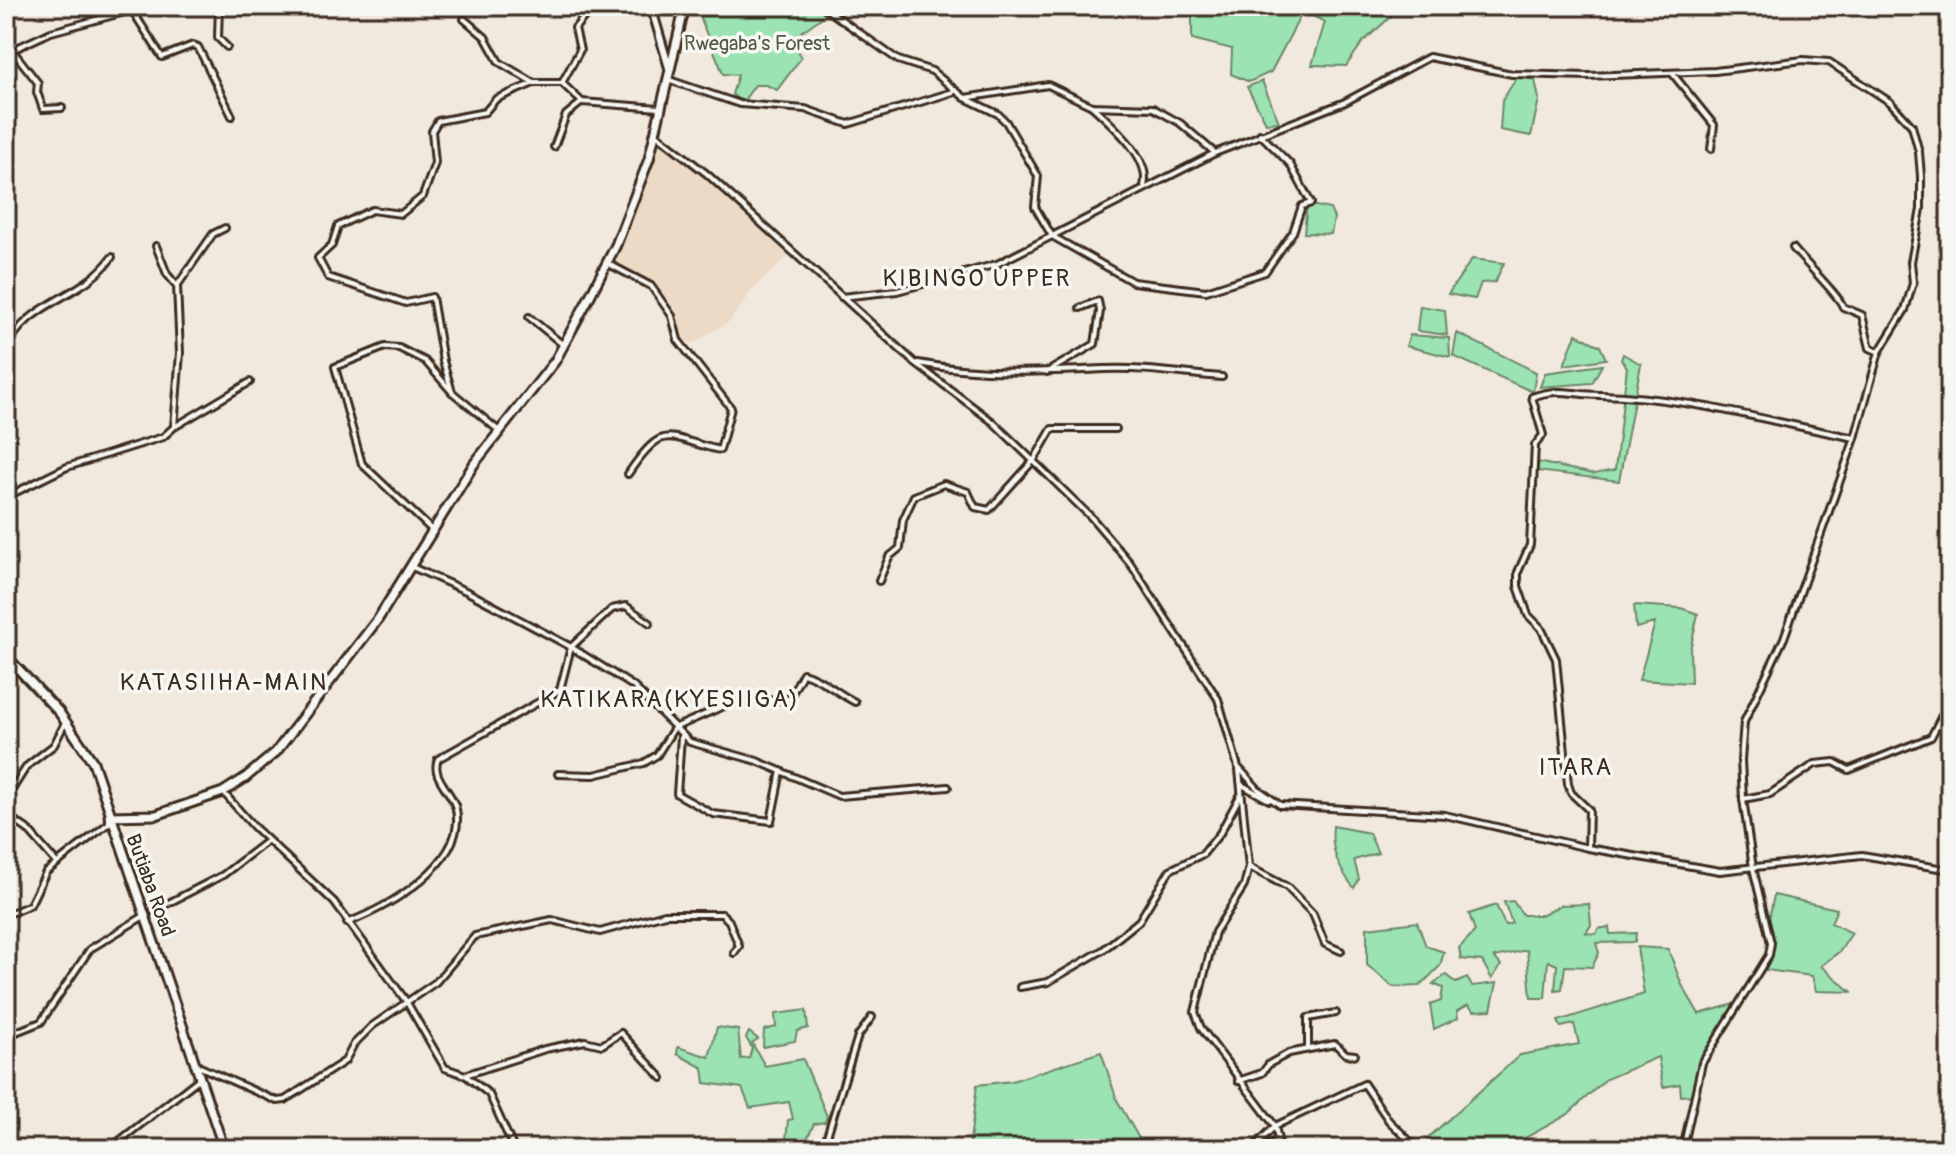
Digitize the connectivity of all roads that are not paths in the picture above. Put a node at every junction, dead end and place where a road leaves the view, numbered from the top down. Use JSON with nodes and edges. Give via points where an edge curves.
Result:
{"nodes":[{"id":1,"x":147,"y":6,"type":"edge"},
{"id":2,"x":219,"y":6,"type":"edge"},
{"id":3,"x":593,"y":6,"type":"edge"},
{"id":4,"x":651,"y":6,"type":"edge"},
{"id":5,"x":685,"y":6,"type":"edge"},
{"id":6,"x":822,"y":6,"type":"edge"},
{"id":7,"x":132,"y":10,"type":"junction"},
{"id":8,"x":464,"y":19,"type":"dead end"},
{"id":9,"x":227,"y":47,"type":"dead end"},
{"id":10,"x":13,"y":51,"type":"junction"},
{"id":11,"x":6,"y":53,"type":"edge"},
{"id":12,"x":1671,"y":72,"type":"junction"},
{"id":13,"x":670,"y":76,"type":"junction"},
{"id":14,"x":534,"y":83,"type":"junction"},
{"id":15,"x":562,"y":83,"type":"junction"},
{"id":16,"x":953,"y":92,"type":"junction"},
{"id":17,"x":965,"y":98,"type":"junction"},
{"id":18,"x":582,"y":102,"type":"junction"},
{"id":19,"x":1092,"y":106,"type":"junction"},
{"id":20,"x":62,"y":108,"type":"dead end"},
{"id":21,"x":662,"y":108,"type":"junction"},
{"id":22,"x":232,"y":116,"type":"dead end"},
{"id":23,"x":656,"y":134,"type":"junction"},
{"id":24,"x":1260,"y":134,"type":"junction"},
{"id":25,"x":554,"y":147,"type":"dead end"},
{"id":26,"x":1711,"y":149,"type":"dead end"},
{"id":27,"x":1215,"y":153,"type":"junction"},
{"id":28,"x":1139,"y":190,"type":"junction"},
{"id":29,"x":225,"y":228,"type":"dead end"},
{"id":30,"x":1052,"y":236,"type":"junction"},
{"id":31,"x":156,"y":246,"type":"dead end"},
{"id":32,"x":1793,"y":248,"type":"dead end"},
{"id":33,"x":112,"y":257,"type":"dead end"},
{"id":34,"x":607,"y":263,"type":"junction"},
{"id":35,"x":177,"y":286,"type":"junction"},
{"id":36,"x":841,"y":297,"type":"junction"},
{"id":37,"x":1080,"y":308,"type":"dead end"},
{"id":38,"x":529,"y":317,"type":"dead end"},
{"id":39,"x":562,"y":344,"type":"junction"},
{"id":40,"x":6,"y":350,"type":"edge"},
{"id":41,"x":1879,"y":352,"type":"junction"},
{"id":42,"x":915,"y":363,"type":"junction"},
{"id":43,"x":1045,"y":373,"type":"junction"},
{"id":44,"x":1222,"y":377,"type":"dead end"},
{"id":45,"x":250,"y":382,"type":"dead end"},
{"id":46,"x":452,"y":392,"type":"junction"},
{"id":47,"x":174,"y":427,"type":"junction"},
{"id":48,"x":1116,"y":429,"type":"dead end"},
{"id":49,"x":498,"y":430,"type":"junction"},
{"id":50,"x":1855,"y":438,"type":"junction"},
{"id":51,"x":1034,"y":460,"type":"junction"},
{"id":52,"x":628,"y":474,"type":"dead end"},
{"id":53,"x":6,"y":497,"type":"edge"},
{"id":54,"x":433,"y":531,"type":"junction"},
{"id":55,"x":412,"y":567,"type":"junction"},
{"id":56,"x":879,"y":581,"type":"dead end"},
{"id":57,"x":650,"y":623,"type":"dead end"},
{"id":58,"x":571,"y":647,"type":"junction"},
{"id":59,"x":6,"y":656,"type":"edge"},
{"id":60,"x":1950,"y":700,"type":"edge"},
{"id":61,"x":855,"y":702,"type":"dead end"},
{"id":62,"x":65,"y":723,"type":"junction"},
{"id":63,"x":674,"y":728,"type":"junction"},
{"id":64,"x":681,"y":737,"type":"junction"},
{"id":65,"x":1238,"y":767,"type":"junction"},
{"id":66,"x":781,"y":771,"type":"junction"},
{"id":67,"x":558,"y":774,"type":"dead end"},
{"id":68,"x":1240,"y":783,"type":"junction"},
{"id":69,"x":948,"y":787,"type":"dead end"},
{"id":70,"x":223,"y":792,"type":"junction"},
{"id":71,"x":1241,"y":794,"type":"junction"},
{"id":72,"x":6,"y":799,"type":"edge"},
{"id":73,"x":1743,"y":799,"type":"junction"},
{"id":74,"x":1270,"y":800,"type":"junction"},
{"id":75,"x":6,"y":815,"type":"edge"},
{"id":76,"x":109,"y":816,"type":"junction"},
{"id":77,"x":267,"y":841,"type":"junction"},
{"id":78,"x":1588,"y":848,"type":"junction"},
{"id":79,"x":56,"y":862,"type":"junction"},
{"id":80,"x":1249,"y":867,"type":"junction"},
{"id":81,"x":1753,"y":868,"type":"junction"},
{"id":82,"x":1950,"y":870,"type":"edge"},
{"id":83,"x":150,"y":913,"type":"junction"},
{"id":84,"x":6,"y":915,"type":"edge"},
{"id":85,"x":347,"y":923,"type":"junction"},
{"id":86,"x":1341,"y":951,"type":"dead end"},
{"id":87,"x":734,"y":953,"type":"dead end"},
{"id":88,"x":1020,"y":987,"type":"dead end"},
{"id":89,"x":406,"y":1001,"type":"junction"},
{"id":90,"x":1336,"y":1013,"type":"dead end"},
{"id":91,"x":872,"y":1017,"type":"dead end"},
{"id":92,"x":6,"y":1036,"type":"edge"},
{"id":93,"x":1308,"y":1048,"type":"junction"},
{"id":94,"x":1355,"y":1055,"type":"dead end"},
{"id":95,"x":195,"y":1066,"type":"junction"},
{"id":96,"x":465,"y":1075,"type":"junction"},
{"id":97,"x":200,"y":1078,"type":"junction"},
{"id":98,"x":662,"y":1078,"type":"dead end"},
{"id":99,"x":1238,"y":1081,"type":"junction"},
{"id":100,"x":1275,"y":1126,"type":"junction"},
{"id":101,"x":6,"y":1144,"type":"edge"},
{"id":102,"x":22,"y":1149,"type":"edge"},
{"id":103,"x":109,"y":1149,"type":"edge"},
{"id":104,"x":224,"y":1149,"type":"edge"},
{"id":105,"x":514,"y":1149,"type":"edge"},
{"id":106,"x":823,"y":1149,"type":"edge"},
{"id":107,"x":1252,"y":1149,"type":"edge"},
{"id":108,"x":1262,"y":1149,"type":"edge"},
{"id":109,"x":1418,"y":1149,"type":"edge"},
{"id":110,"x":1683,"y":1149,"type":"edge"}],
"edges":[{"from":1,"to":7,"type":"street"},
{"from":2,"to":9,"type":"street","via":[[218,38]]},
{"from":3,"to":15,"type":"street","via":[[575,28],[580,50]]},
{"from":4,"to":13,"type":"street"},
{"from":5,"to":13,"type":"main road"},
{"from":6,"to":16,"type":"street","via":[[898,60],[932,71]]},
{"from":7,"to":10,"type":"street","via":[[51,32]]},
{"from":7,"to":22,"type":"street","via":[[162,57],[198,47]]},
{"from":8,"to":14,"type":"street","via":[[485,37],[499,62]]},
{"from":10,"to":11,"type":"street"},
{"from":10,"to":20,"type":"street","via":[[38,83],[43,109]]},
{"from":12,"to":24,"type":"street","via":[[1515,74],[1429,57],[1345,102]]},
{"from":12,"to":26,"type":"street","via":[[1712,122]]},
{"from":12,"to":41,"type":"street","via":[[1829,62],[1905,116],[1917,139],[1921,176],[1913,283],[1905,310]]},
{"from":13,"to":16,"type":"street","via":[[740,104],[805,109],[848,124]]},
{"from":13,"to":21,"type":"main road"},
{"from":14,"to":15,"type":"street"},
{"from":14,"to":46,"type":"street","via":[[496,99],[485,112],[438,121],[432,131],[435,163],[423,196],[401,214],[376,209],[340,224],[331,247],[318,257],[331,279],[406,303],[432,297]]},
{"from":15,"to":18,"type":"street"},
{"from":16,"to":17,"type":"street"},
{"from":17,"to":19,"type":"street","via":[[1042,84]]},
{"from":17,"to":30,"type":"street","via":[[1006,122],[1038,176],[1035,207]]},
{"from":18,"to":21,"type":"street"},
{"from":18,"to":25,"type":"street","via":[[566,115]]},
{"from":19,"to":27,"type":"street","via":[[1153,108]]},
{"from":19,"to":28,"type":"street","via":[[1140,160],[1146,178]]},
{"from":21,"to":23,"type":"main road"},
{"from":23,"to":34,"type":"main road"},
{"from":23,"to":36,"type":"street"},
{"from":24,"to":27,"type":"street"},
{"from":24,"to":30,"type":"street","via":[[1293,167],[1311,203],[1302,206],[1293,232],[1265,272],[1206,291],[1137,283]]},
{"from":27,"to":28,"type":"street"},
{"from":28,"to":30,"type":"street"},
{"from":29,"to":35,"type":"street","via":[[213,234]]},
{"from":30,"to":36,"type":"street","via":[[1002,262],[955,277]]},
{"from":31,"to":35,"type":"street"},
{"from":32,"to":41,"type":"street","via":[[1839,296],[1843,307],[1862,315],[1870,348]]},
{"from":33,"to":40,"type":"street","via":[[77,290],[23,322]]},
{"from":34,"to":39,"type":"main road"},
{"from":34,"to":52,"type":"street","via":[[651,286],[672,316],[678,340],[731,408],[720,450],[676,435],[646,447]]},
{"from":35,"to":47,"type":"street","via":[[180,353]]},
{"from":36,"to":42,"type":"street"},
{"from":37,"to":43,"type":"street","via":[[1098,301],[1095,344]]},
{"from":38,"to":39,"type":"street"},
{"from":39,"to":49,"type":"main road","via":[[555,361]]},
{"from":41,"to":50,"type":"street"},
{"from":42,"to":43,"type":"street"},
{"from":42,"to":51,"type":"street"},
{"from":43,"to":44,"type":"street","via":[[1105,369]]},
{"from":45,"to":47,"type":"street"},
{"from":46,"to":49,"type":"street"},
{"from":46,"to":54,"type":"street","via":[[421,358],[395,347],[334,369],[362,464]]},
{"from":47,"to":53,"type":"street","via":[[163,437],[67,467]]},
{"from":48,"to":51,"type":"street","via":[[1052,429]]},
{"from":49,"to":54,"type":"main road"},
{"from":50,"to":73,"type":"street","via":[[1784,638],[1744,722]]},
{"from":50,"to":78,"type":"street","via":[[1622,394],[1562,389],[1532,397],[1544,432],[1535,445],[1530,545],[1518,586],[1528,615],[1556,659],[1568,784],[1589,810]]},
{"from":51,"to":56,"type":"street","via":[[989,510],[974,506],[968,492],[944,484],[914,496],[903,520],[900,548],[889,557]]},
{"from":51,"to":65,"type":"street","via":[[1130,563],[1218,699]]},
{"from":54,"to":55,"type":"main road"},
{"from":55,"to":58,"type":"street"},
{"from":55,"to":70,"type":"main road","via":[[370,631],[276,752]]},
{"from":57,"to":58,"type":"street","via":[[620,606]]},
{"from":58,"to":63,"type":"street","via":[[633,686]]},
{"from":58,"to":85,"type":"street","via":[[560,690],[465,740],[436,762],[456,810],[447,856],[388,906]]},
{"from":59,"to":62,"type":"main road","name":"Butiaba Road"},
{"from":60,"to":73,"type":"street","via":[[1933,736],[1906,749],[1849,770],[1834,762],[1815,764],[1770,794]]},
{"from":61,"to":63,"type":"street","via":[[805,673],[789,699],[733,702]]},
{"from":62,"to":72,"type":"street","via":[[54,745],[27,766]]},
{"from":62,"to":76,"type":"main road","name":"Butiaba Road","via":[[87,750]]},
{"from":63,"to":64,"type":"street"},
{"from":63,"to":67,"type":"street","via":[[657,755],[644,763],[594,775]]},
{"from":64,"to":66,"type":"street"},
{"from":64,"to":66,"type":"street","via":[[677,794],[713,814],[771,821]]},
{"from":65,"to":68,"type":"street"},
{"from":65,"to":74,"type":"street"},
{"from":66,"to":69,"type":"street","via":[[839,796]]},
{"from":68,"to":71,"type":"street"},
{"from":68,"to":74,"type":"street"},
{"from":70,"to":76,"type":"main road","via":[[156,815]]},
{"from":70,"to":77,"type":"street"},
{"from":71,"to":80,"type":"street"},
{"from":71,"to":88,"type":"street","via":[[1220,833],[1203,854],[1170,870],[1139,921],[1103,950],[1048,982]]},
{"from":73,"to":81,"type":"street"},
{"from":74,"to":78,"type":"street","via":[[1280,805],[1445,815]]},
{"from":75,"to":79,"type":"street","via":[[27,829]]},
{"from":76,"to":79,"type":"street","via":[[109,823]]},
{"from":76,"to":83,"type":"main road","name":"Butiaba Road"},
{"from":77,"to":83,"type":"street","via":[[223,875]]},
{"from":77,"to":85,"type":"street","via":[[334,902]]},
{"from":78,"to":81,"type":"street","via":[[1720,871]]},
{"from":79,"to":84,"type":"street","via":[[30,905]]},
{"from":80,"to":86,"type":"street","via":[[1287,887],[1313,914],[1325,944]]},
{"from":80,"to":99,"type":"street","via":[[1244,886],[1215,932],[1195,1012]]},
{"from":81,"to":82,"type":"street","via":[[1862,855]]},
{"from":81,"to":110,"type":"street","via":[[1771,943],[1769,955],[1702,1063]]},
{"from":83,"to":92,"type":"street","via":[[90,949],[41,1022]]},
{"from":83,"to":95,"type":"main road","name":"Butiaba Road"},
{"from":85,"to":89,"type":"street"},
{"from":87,"to":89,"type":"street","via":[[739,946],[722,914],[665,914],[600,932],[545,920],[475,936],[436,982]]},
{"from":89,"to":95,"type":"street","via":[[357,1040],[345,1061],[285,1100]]},
{"from":89,"to":96,"type":"street","via":[[445,1068]]},
{"from":90,"to":93,"type":"street","via":[[1308,1018]]},
{"from":91,"to":106,"type":"street","via":[[858,1036]]},
{"from":93,"to":94,"type":"street","via":[[1335,1044]]},
{"from":93,"to":99,"type":"street"},
{"from":95,"to":97,"type":"main road","name":"Butiaba Road"},
{"from":96,"to":98,"type":"street","via":[[545,1049],[585,1041],[602,1045],[621,1033]]},
{"from":96,"to":105,"type":"street","via":[[491,1098]]},
{"from":97,"to":103,"type":"street"},
{"from":97,"to":104,"type":"main road","name":"Butiaba Road"},
{"from":99,"to":100,"type":"street"},
{"from":100,"to":107,"type":"street"},
{"from":100,"to":108,"type":"street","via":[[1278,1140]]},
{"from":100,"to":109,"type":"street","via":[[1364,1084],[1389,1121]]},
{"from":101,"to":102,"type":"street"}]}
